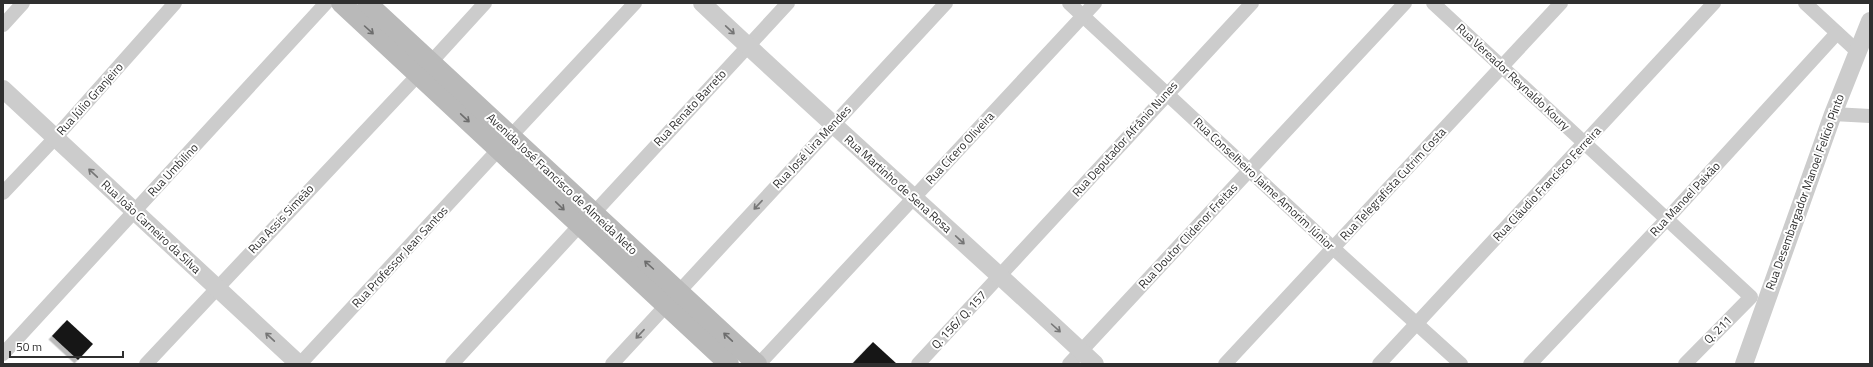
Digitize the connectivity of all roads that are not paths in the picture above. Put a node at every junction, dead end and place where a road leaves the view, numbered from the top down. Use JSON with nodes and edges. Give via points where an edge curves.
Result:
{"nodes":[{"id":1,"x":23,"y":3,"type":"edge"},
{"id":2,"x":175,"y":3,"type":"edge"},
{"id":3,"x":326,"y":3,"type":"edge"},
{"id":4,"x":341,"y":3,"type":"edge"},
{"id":5,"x":368,"y":3,"type":"edge"},
{"id":6,"x":485,"y":3,"type":"edge"},
{"id":7,"x":635,"y":3,"type":"edge"},
{"id":8,"x":702,"y":3,"type":"edge"},
{"id":9,"x":788,"y":3,"type":"edge"},
{"id":10,"x":946,"y":3,"type":"edge"},
{"id":11,"x":1069,"y":3,"type":"edge"},
{"id":12,"x":1096,"y":3,"type":"edge"},
{"id":13,"x":1252,"y":3,"type":"edge"},
{"id":14,"x":1405,"y":3,"type":"edge"},
{"id":15,"x":1433,"y":3,"type":"edge"},
{"id":16,"x":1561,"y":3,"type":"edge"},
{"id":17,"x":1714,"y":3,"type":"edge"},
{"id":18,"x":1805,"y":3,"type":"edge"},
{"id":19,"x":1083,"y":16,"type":"junction"},
{"id":20,"x":1870,"y":21,"type":"edge"},
{"id":21,"x":3,"y":25,"type":"edge"},
{"id":22,"x":1837,"y":33,"type":"junction"},
{"id":23,"x":748,"y":46,"type":"junction"},
{"id":24,"x":1858,"y":52,"type":"junction"},
{"id":25,"x":1502,"y":66,"type":"junction"},
{"id":26,"x":425,"y":68,"type":"junction"},
{"id":27,"x":3,"y":89,"type":"edge"},
{"id":28,"x":1166,"y":94,"type":"junction"},
{"id":29,"x":1833,"y":114,"type":"junction"},
{"id":30,"x":1870,"y":116,"type":"edge"},
{"id":31,"x":832,"y":125,"type":"junction"},
{"id":32,"x":55,"y":138,"type":"junction"},
{"id":33,"x":505,"y":143,"type":"junction"},
{"id":34,"x":1585,"y":143,"type":"junction"},
{"id":35,"x":1249,"y":170,"type":"junction"},
{"id":36,"x":3,"y":193,"type":"edge"},
{"id":37,"x":914,"y":197,"type":"junction"},
{"id":38,"x":134,"y":211,"type":"junction"},
{"id":39,"x":1667,"y":219,"type":"junction"},
{"id":40,"x":587,"y":220,"type":"junction"},
{"id":41,"x":1333,"y":248,"type":"junction"},
{"id":42,"x":1000,"y":277,"type":"junction"},
{"id":43,"x":1770,"y":286,"type":"junction"},
{"id":44,"x":216,"y":287,"type":"junction"},
{"id":45,"x":1751,"y":297,"type":"junction"},
{"id":46,"x":672,"y":298,"type":"junction"},
{"id":47,"x":1416,"y":324,"type":"junction"},
{"id":48,"x":1081,"y":351,"type":"junction"},
{"id":49,"x":3,"y":354,"type":"edge"},
{"id":50,"x":146,"y":364,"type":"edge"},
{"id":51,"x":300,"y":364,"type":"edge"},
{"id":52,"x":452,"y":364,"type":"edge"},
{"id":53,"x":612,"y":364,"type":"edge"},
{"id":54,"x":729,"y":364,"type":"edge"},
{"id":55,"x":758,"y":364,"type":"edge"},
{"id":56,"x":918,"y":364,"type":"edge"},
{"id":57,"x":1069,"y":364,"type":"edge"},
{"id":58,"x":1095,"y":364,"type":"edge"},
{"id":59,"x":1225,"y":364,"type":"edge"},
{"id":60,"x":1379,"y":364,"type":"edge"},
{"id":61,"x":1461,"y":364,"type":"edge"},
{"id":62,"x":1530,"y":364,"type":"edge"},
{"id":63,"x":1684,"y":364,"type":"edge"},
{"id":64,"x":1744,"y":364,"type":"edge"}],
"edges":[{"from":1,"to":21,"type":"street"},
{"from":2,"to":32,"type":"street","name":"Rua Júlio Granjeiro"},
{"from":3,"to":38,"type":"street","name":"Rua Umbilino"},
{"from":4,"to":26,"type":"main road","name":"Avenida José Francisco de Almeida Neto","one_way":true},
{"from":5,"to":26,"type":"main road","name":"Avenida José Francisco de Almeida Neto"},
{"from":6,"to":26,"type":"street","name":"Rua Assis Simeão"},
{"from":7,"to":33,"type":"street","name":"Rua Professor Jean Santos"},
{"from":8,"to":23,"type":"street","name":"Rua Martinho de Sena Rosa","one_way":true},
{"from":9,"to":23,"type":"street","name":"Rua Renato Barreto"},
{"from":10,"to":31,"type":"street","name":"Rua José Lira Mendes"},
{"from":11,"to":19,"type":"street","name":"Rua Conselheiro Jaime Amorim Júnior"},
{"from":12,"to":19,"type":"street","name":"Rua Cícero Oliveira"},
{"from":13,"to":28,"type":"street","name":"Rua Deputador Afrânio Nunes"},
{"from":14,"to":35,"type":"street","name":"Rua Doutor Clidenor Freitas"},
{"from":15,"to":25,"type":"street","name":"Rua Vereador Reynaldo Koury"},
{"from":16,"to":25,"type":"street","name":"Rua Telegrafista Cutrim Costa"},
{"from":17,"to":34,"type":"street","name":"Rua Cláudio Francisco Ferreira"},
{"from":18,"to":22,"type":"street"},
{"from":19,"to":28,"type":"street","name":"Rua Conselheiro Jaime Amorim Júnior"},
{"from":19,"to":37,"type":"street","name":"Rua Cícero Oliveira"},
{"from":20,"to":24,"type":"street","name":"Rua Desembargador Manoel Felício Pinto"},
{"from":22,"to":24,"type":"street"},
{"from":22,"to":39,"type":"street","name":"Rua Manoel Paixão"},
{"from":23,"to":31,"type":"street","name":"Rua Martinho de Sena Rosa"},
{"from":23,"to":40,"type":"street","name":"Rua Renato Barreto"},
{"from":24,"to":29,"type":"street","name":"Rua Desembargador Manoel Felício Pinto"},
{"from":25,"to":34,"type":"street","name":"Rua Vereador Reynaldo Koury"},
{"from":25,"to":41,"type":"street","name":"Rua Telegrafista Cutrim Costa"},
{"from":26,"to":33,"type":"main road","name":"Avenida José Francisco de Almeida Neto"},
{"from":26,"to":44,"type":"street","name":"Rua Assis Simeão"},
{"from":27,"to":32,"type":"street","name":"Rua João Carneiro da Silva"},
{"from":28,"to":35,"type":"street","name":"Rua Conselheiro Jaime Amorim Júnior"},
{"from":28,"to":42,"type":"street","name":"Rua Deputador Afrânio Nunes"},
{"from":29,"to":30,"type":"street"},
{"from":29,"to":43,"type":"street","name":"Rua Desembargador Manoel Felício Pinto"},
{"from":31,"to":37,"type":"street","name":"Rua Martinho de Sena Rosa"},
{"from":31,"to":46,"type":"street","name":"Rua José Lira Mendes","one_way":true},
{"from":32,"to":36,"type":"street","name":"Rua Júlio Granjeiro"},
{"from":38,"to":32,"type":"street","name":"Rua João Carneiro da Silva","one_way":true},
{"from":33,"to":40,"type":"main road","name":"Avenida José Francisco de Almeida Neto"},
{"from":33,"to":51,"type":"street","name":"Rua Professor Jean Santos"},
{"from":34,"to":39,"type":"street","name":"Rua Vereador Reynaldo Koury"},
{"from":34,"to":47,"type":"street","name":"Rua Cláudio Francisco Ferreira"},
{"from":35,"to":41,"type":"street","name":"Rua Conselheiro Jaime Amorim Júnior"},
{"from":35,"to":48,"type":"street","name":"Rua Doutor Clidenor Freitas"},
{"from":37,"to":42,"type":"street","name":"Rua Martinho de Sena Rosa","one_way":true},
{"from":37,"to":55,"type":"street","name":"Rua Cícero Oliveira"},
{"from":38,"to":44,"type":"street","name":"Rua João Carneiro da Silva"},
{"from":38,"to":49,"type":"street","name":"Rua Umbilino"},
{"from":39,"to":45,"type":"street","name":"Rua Vereador Reynaldo Koury"},
{"from":39,"to":62,"type":"street","name":"Rua Manoel Paixão"},
{"from":40,"to":46,"type":"main road","name":"Avenida José Francisco de Almeida Neto"},
{"from":40,"to":52,"type":"street","name":"Rua Renato Barreto"},
{"from":41,"to":47,"type":"street","name":"Rua Conselheiro Jaime Amorim Júnior"},
{"from":41,"to":59,"type":"street","name":"Rua Telegrafista Cutrim Costa"},
{"from":42,"to":48,"type":"street","name":"Rua Martinho de Sena Rosa","one_way":true},
{"from":42,"to":56,"type":"street","name":"Q. 156/ Q. 157"},
{"from":43,"to":45,"type":"street"},
{"from":43,"to":64,"type":"street","name":"Rua Desembargador Manoel Felício Pinto"},
{"from":44,"to":50,"type":"street","name":"Rua Assis Simeão"},
{"from":51,"to":44,"type":"street","name":"Rua João Carneiro da Silva","one_way":true},
{"from":45,"to":63,"type":"street","name":"Q. 211"},
{"from":46,"to":53,"type":"street","name":"Rua José Lira Mendes","one_way":true},
{"from":46,"to":54,"type":"main road","name":"Avenida José Francisco de Almeida Neto"},
{"from":55,"to":46,"type":"main road","name":"Avenida José Francisco de Almeida Neto","one_way":true},
{"from":47,"to":60,"type":"street","name":"Rua Cláudio Francisco Ferreira"},
{"from":47,"to":61,"type":"street","name":"Rua Conselheiro Jaime Amorim Júnior"},
{"from":48,"to":57,"type":"street","name":"Rua Doutor Clidenor Freitas"},
{"from":48,"to":58,"type":"street","name":"Rua Martinho de Sena Rosa"}]}
